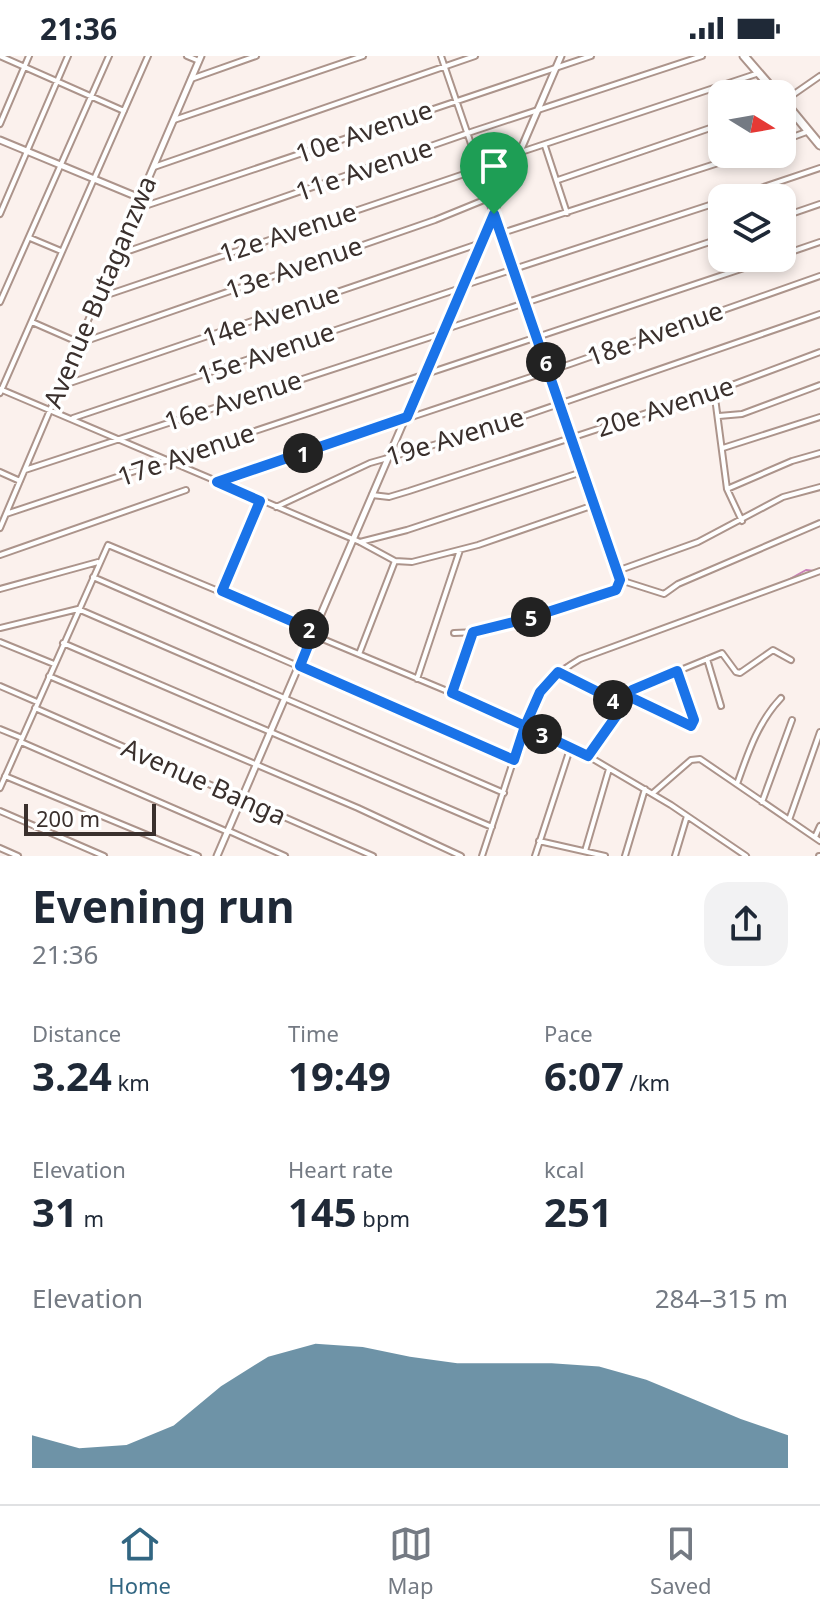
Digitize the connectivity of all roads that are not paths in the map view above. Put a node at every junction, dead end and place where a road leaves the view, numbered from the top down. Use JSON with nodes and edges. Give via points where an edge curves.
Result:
{"nodes":[{"id":1,"x":0,"y":56,"type":"edge"},
{"id":2,"x":29,"y":56,"type":"edge"},
{"id":3,"x":68,"y":56,"type":"edge"},
{"id":4,"x":109,"y":56,"type":"edge"},
{"id":5,"x":148,"y":56,"type":"edge"},
{"id":6,"x":187,"y":56,"type":"edge"},
{"id":7,"x":256,"y":56,"type":"edge"},
{"id":8,"x":363,"y":56,"type":"edge"},
{"id":9,"x":441,"y":56,"type":"edge"},
{"id":10,"x":475,"y":56,"type":"edge"},
{"id":11,"x":561,"y":56,"type":"edge"},
{"id":12,"x":591,"y":56,"type":"edge"},
{"id":13,"x":702,"y":56,"type":"edge"},
{"id":14,"x":744,"y":56,"type":"edge"},
{"id":15,"x":200,"y":59,"type":"edge"},
{"id":16,"x":25,"y":66,"type":"junction"},
{"id":17,"x":443,"y":66,"type":"junction"},
{"id":18,"x":555,"y":68,"type":"junction"},
{"id":19,"x":759,"y":73,"type":"junction"},
{"id":20,"x":820,"y":76,"type":"edge"},
{"id":21,"x":191,"y":79,"type":"junction"},
{"id":22,"x":765,"y":80,"type":"edge"},
{"id":23,"x":57,"y":82,"type":"junction"},
{"id":24,"x":796,"y":93,"type":"edge"},
{"id":25,"x":91,"y":97,"type":"junction"},
{"id":26,"x":455,"y":101,"type":"junction"},
{"id":27,"x":124,"y":111,"type":"junction"},
{"id":28,"x":538,"y":111,"type":"junction"},
{"id":29,"x":796,"y":116,"type":"edge"},
{"id":30,"x":174,"y":120,"type":"junction"},
{"id":31,"x":0,"y":124,"type":"edge"},
{"id":32,"x":708,"y":129,"type":"edge"},
{"id":33,"x":809,"y":131,"type":"junction"},
{"id":34,"x":466,"y":135,"type":"junction"},
{"id":35,"x":796,"y":136,"type":"edge"},
{"id":36,"x":0,"y":140,"type":"edge"},
{"id":37,"x":820,"y":145,"type":"edge"},
{"id":38,"x":545,"y":146,"type":"junction"},
{"id":39,"x":27,"y":151,"type":"junction"},
{"id":40,"x":518,"y":153,"type":"junction"},
{"id":41,"x":60,"y":165,"type":"junction"},
{"id":42,"x":154,"y":167,"type":"junction"},
{"id":43,"x":708,"y":167,"type":"edge"},
{"id":44,"x":820,"y":168,"type":"edge"},
{"id":45,"x":478,"y":169,"type":"junction"},
{"id":46,"x":94,"y":179,"type":"junction"},
{"id":47,"x":558,"y":180,"type":"junction"},
{"id":48,"x":773,"y":184,"type":"edge"},
{"id":49,"x":140,"y":198,"type":"junction"},
{"id":50,"x":488,"y":199,"type":"junction"},
{"id":51,"x":820,"y":204,"type":"edge"},
{"id":52,"x":708,"y":206,"type":"edge"},
{"id":53,"x":136,"y":209,"type":"junction"},
{"id":54,"x":796,"y":212,"type":"edge"},
{"id":55,"x":567,"y":213,"type":"junction"},
{"id":56,"x":0,"y":214,"type":"edge"},
{"id":57,"x":494,"y":214,"type":"junction"},
{"id":58,"x":502,"y":233,"type":"junction"},
{"id":59,"x":30,"y":238,"type":"junction"},
{"id":60,"x":820,"y":242,"type":"edge"},
{"id":61,"x":481,"y":243,"type":"junction"},
{"id":62,"x":708,"y":243,"type":"edge"},
{"id":63,"x":796,"y":250,"type":"edge"},
{"id":64,"x":61,"y":251,"type":"junction"},
{"id":65,"x":117,"y":255,"type":"junction"},
{"id":66,"x":513,"y":269,"type":"junction"},
{"id":67,"x":732,"y":272,"type":"edge"},
{"id":68,"x":820,"y":276,"type":"edge"},
{"id":69,"x":461,"y":287,"type":"junction"},
{"id":70,"x":98,"y":298,"type":"junction"},
{"id":71,"x":0,"y":302,"type":"edge"},
{"id":72,"x":524,"y":302,"type":"junction"},
{"id":73,"x":820,"y":314,"type":"edge"},
{"id":74,"x":32,"y":322,"type":"junction"},
{"id":75,"x":442,"y":332,"type":"junction"},
{"id":76,"x":536,"y":337,"type":"junction"},
{"id":77,"x":80,"y":343,"type":"junction"},
{"id":78,"x":820,"y":352,"type":"edge"},
{"id":79,"x":549,"y":370,"type":"junction"},
{"id":80,"x":425,"y":374,"type":"junction"},
{"id":81,"x":820,"y":385,"type":"edge"},
{"id":82,"x":61,"y":386,"type":"junction"},
{"id":83,"x":0,"y":390,"type":"edge"},
{"id":84,"x":714,"y":390,"type":"junction"},
{"id":85,"x":558,"y":404,"type":"junction"},
{"id":86,"x":50,"y":410,"type":"junction"},
{"id":87,"x":719,"y":416,"type":"junction"},
{"id":88,"x":407,"y":417,"type":"junction"},
{"id":89,"x":820,"y":417,"type":"edge"},
{"id":90,"x":71,"y":419,"type":"junction"},
{"id":91,"x":571,"y":438,"type":"junction"},
{"id":92,"x":118,"y":440,"type":"junction"},
{"id":93,"x":723,"y":448,"type":"junction"},
{"id":94,"x":820,"y":453,"type":"edge"},
{"id":95,"x":388,"y":457,"type":"junction"},
{"id":96,"x":167,"y":461,"type":"junction"},
{"id":97,"x":25,"y":470,"type":"junction"},
{"id":98,"x":0,"y":472,"type":"edge"},
{"id":99,"x":582,"y":472,"type":"junction"},
{"id":100,"x":20,"y":481,"type":"junction"},
{"id":101,"x":217,"y":482,"type":"junction"},
{"id":102,"x":820,"y":487,"type":"edge"},
{"id":103,"x":727,"y":489,"type":"junction"},
{"id":104,"x":186,"y":490,"type":"dead end"},
{"id":105,"x":372,"y":495,"type":"junction"},
{"id":106,"x":260,"y":501,"type":"junction"},
{"id":107,"x":594,"y":505,"type":"junction"},
{"id":108,"x":275,"y":507,"type":"junction"},
{"id":109,"x":6,"y":514,"type":"junction"},
{"id":110,"x":742,"y":521,"type":"junction"},
{"id":111,"x":820,"y":523,"type":"edge"},
{"id":112,"x":0,"y":528,"type":"edge"},
{"id":113,"x":357,"y":541,"type":"junction"},
{"id":114,"x":460,"y":550,"type":"junction"},
{"id":115,"x":0,"y":555,"type":"edge"},
{"id":116,"x":100,"y":561,"type":"junction"},
{"id":117,"x":395,"y":561,"type":"junction"},
{"id":118,"x":617,"y":571,"type":"junction"},
{"id":119,"x":820,"y":571,"type":"edge"},
{"id":120,"x":93,"y":577,"type":"junction"},
{"id":121,"x":620,"y":580,"type":"junction"},
{"id":122,"x":0,"y":589,"type":"edge"},
{"id":123,"x":222,"y":591,"type":"junction"},
{"id":124,"x":78,"y":609,"type":"junction"},
{"id":125,"x":0,"y":628,"type":"edge"},
{"id":126,"x":473,"y":632,"type":"junction"},
{"id":127,"x":314,"y":633,"type":"junction"},
{"id":128,"x":454,"y":633,"type":"dead end"},
{"id":129,"x":0,"y":642,"type":"edge"},
{"id":130,"x":63,"y":643,"type":"junction"},
{"id":131,"x":359,"y":654,"type":"junction"},
{"id":132,"x":707,"y":659,"type":"junction"},
{"id":133,"x":791,"y":660,"type":"dead end"},
{"id":134,"x":54,"y":664,"type":"junction"},
{"id":135,"x":300,"y":666,"type":"junction"},
{"id":136,"x":677,"y":671,"type":"junction"},
{"id":137,"x":558,"y":672,"type":"junction"},
{"id":138,"x":49,"y":676,"type":"junction"},
{"id":139,"x":417,"y":679,"type":"junction"},
{"id":140,"x":0,"y":686,"type":"edge"},
{"id":141,"x":452,"y":693,"type":"junction"},
{"id":142,"x":628,"y":696,"type":"junction"},
{"id":143,"x":287,"y":698,"type":"junction"},
{"id":144,"x":781,"y":698,"type":"dead end"},
{"id":145,"x":36,"y":705,"type":"junction"},
{"id":146,"x":624,"y":705,"type":"junction"},
{"id":147,"x":721,"y":706,"type":"dead end"},
{"id":148,"x":792,"y":720,"type":"dead end"},
{"id":149,"x":525,"y":726,"type":"junction"},
{"id":150,"x":0,"y":729,"type":"edge"},
{"id":151,"x":273,"y":732,"type":"junction"},
{"id":152,"x":820,"y":732,"type":"edge"},
{"id":153,"x":21,"y":740,"type":"junction"},
{"id":154,"x":570,"y":749,"type":"junction"},
{"id":155,"x":588,"y":756,"type":"junction"},
{"id":156,"x":514,"y":760,"type":"junction"},
{"id":157,"x":257,"y":767,"type":"junction"},
{"id":158,"x":609,"y":768,"type":"junction"},
{"id":159,"x":4,"y":774,"type":"edge"},
{"id":160,"x":737,"y":784,"type":"junction"},
{"id":161,"x":0,"y":788,"type":"edge"},
{"id":162,"x":645,"y":788,"type":"junction"},
{"id":163,"x":504,"y":793,"type":"junction"},
{"id":164,"x":653,"y":793,"type":"junction"},
{"id":165,"x":242,"y":799,"type":"junction"},
{"id":166,"x":762,"y":802,"type":"junction"},
{"id":167,"x":0,"y":811,"type":"edge"},
{"id":168,"x":688,"y":815,"type":"junction"},
{"id":169,"x":789,"y":820,"type":"junction"},
{"id":170,"x":820,"y":826,"type":"edge"},
{"id":171,"x":492,"y":827,"type":"junction"},
{"id":172,"x":228,"y":831,"type":"junction"},
{"id":173,"x":818,"y":839,"type":"edge"},
{"id":174,"x":539,"y":841,"type":"junction"},
{"id":175,"x":0,"y":848,"type":"edge"},
{"id":176,"x":585,"y":851,"type":"junction"},
{"id":177,"x":18,"y":856,"type":"edge"},
{"id":178,"x":104,"y":856,"type":"edge"},
{"id":179,"x":198,"y":856,"type":"edge"},
{"id":180,"x":217,"y":856,"type":"edge"},
{"id":181,"x":285,"y":856,"type":"edge"},
{"id":182,"x":373,"y":856,"type":"edge"},
{"id":183,"x":461,"y":856,"type":"edge"},
{"id":184,"x":482,"y":856,"type":"edge"},
{"id":185,"x":535,"y":856,"type":"edge"},
{"id":186,"x":605,"y":856,"type":"edge"},
{"id":187,"x":625,"y":856,"type":"edge"},
{"id":188,"x":675,"y":856,"type":"edge"},
{"id":189,"x":746,"y":856,"type":"edge"}],
"edges":[{"from":1,"to":16,"type":"street"},
{"from":2,"to":16,"type":"street"},
{"from":3,"to":23,"type":"street"},
{"from":4,"to":25,"type":"street"},
{"from":5,"to":27,"type":"street"},
{"from":6,"to":15,"type":"street"},
{"from":7,"to":21,"type":"street"},
{"from":8,"to":30,"type":"street"},
{"from":9,"to":17,"type":"street"},
{"from":10,"to":17,"type":"street"},
{"from":11,"to":18,"type":"street"},
{"from":12,"to":18,"type":"street","name":"10e Avenue"},
{"from":13,"to":28,"type":"street","name":"11e Avenue"},
{"from":14,"to":19,"type":"main road"},
{"from":15,"to":21,"type":"street","name":"Avenue Butaganzwa"},
{"from":16,"to":23,"type":"street"},
{"from":16,"to":31,"type":"street"},
{"from":17,"to":26,"type":"street"},
{"from":17,"to":42,"type":"street"},
{"from":18,"to":26,"type":"street","name":"10e Avenue"},
{"from":18,"to":28,"type":"street"},
{"from":19,"to":22,"type":"main road"},
{"from":19,"to":38,"type":"street"},
{"from":20,"to":24,"type":"street"},
{"from":21,"to":30,"type":"street","name":"Avenue Butaganzwa"},
{"from":23,"to":25,"type":"street"},
{"from":23,"to":39,"type":"street"},
{"from":25,"to":27,"type":"street"},
{"from":25,"to":41,"type":"street"},
{"from":26,"to":34,"type":"street"},
{"from":26,"to":53,"type":"street","name":"10e Avenue"},
{"from":27,"to":46,"type":"street"},
{"from":28,"to":34,"type":"street","name":"11e Avenue"},
{"from":28,"to":40,"type":"street"},
{"from":29,"to":33,"type":"main road"},
{"from":30,"to":42,"type":"street","name":"Avenue Butaganzwa"},
{"from":32,"to":47,"type":"street"},
{"from":33,"to":35,"type":"street"},
{"from":33,"to":37,"type":"main road"},
{"from":34,"to":45,"type":"street"},
{"from":34,"to":65,"type":"street","name":"11e Avenue"},
{"from":36,"to":39,"type":"street"},
{"from":38,"to":40,"type":"street"},
{"from":38,"to":47,"type":"street"},
{"from":39,"to":41,"type":"street"},
{"from":39,"to":56,"type":"street"},
{"from":40,"to":57,"type":"street"},
{"from":41,"to":46,"type":"street"},
{"from":41,"to":59,"type":"street"},
{"from":42,"to":49,"type":"street","name":"Avenue Butaganzwa"},
{"from":43,"to":55,"type":"street"},
{"from":44,"to":48,"type":"street"},
{"from":45,"to":50,"type":"street"},
{"from":45,"to":70,"type":"street","name":"12e Avenue"},
{"from":46,"to":49,"type":"street"},
{"from":46,"to":64,"type":"street"},
{"from":47,"to":55,"type":"street"},
{"from":49,"to":53,"type":"street","name":"Avenue Butaganzwa"},
{"from":50,"to":57,"type":"street"},
{"from":50,"to":77,"type":"street","name":"13e Avenue"},
{"from":51,"to":54,"type":"street"},
{"from":52,"to":66,"type":"street","name":"15e Avenue"},
{"from":53,"to":65,"type":"street","name":"Avenue Butaganzwa"},
{"from":55,"to":58,"type":"street"},
{"from":57,"to":58,"type":"street"},
{"from":57,"to":61,"type":"street"},
{"from":58,"to":66,"type":"street"},
{"from":59,"to":64,"type":"street"},
{"from":59,"to":71,"type":"street"},
{"from":60,"to":63,"type":"street"},
{"from":61,"to":69,"type":"street"},
{"from":61,"to":82,"type":"street","name":"14e Avenue"},
{"from":62,"to":72,"type":"street","name":"16e Avenue"},
{"from":64,"to":74,"type":"street"},
{"from":65,"to":70,"type":"street","name":"Avenue Butaganzwa"},
{"from":66,"to":69,"type":"street","name":"15e Avenue"},
{"from":66,"to":72,"type":"street"},
{"from":67,"to":76,"type":"street","name":"17e Avenue"},
{"from":68,"to":79,"type":"street","name":"18e Avenue"},
{"from":69,"to":75,"type":"street"},
{"from":69,"to":90,"type":"street","name":"15e Avenue"},
{"from":70,"to":77,"type":"street","name":"Avenue Butaganzwa"},
{"from":72,"to":75,"type":"street","name":"16e Avenue"},
{"from":72,"to":76,"type":"street"},
{"from":73,"to":85,"type":"street","name":"19e Avenue"},
{"from":74,"to":77,"type":"street"},
{"from":74,"to":83,"type":"street"},
{"from":75,"to":80,"type":"street"},
{"from":75,"to":92,"type":"street","name":"16e Avenue"},
{"from":76,"to":79,"type":"street"},
{"from":76,"to":80,"type":"street","name":"17e Avenue"},
{"from":77,"to":82,"type":"street","name":"Avenue Butaganzwa"},
{"from":78,"to":84,"type":"street","name":"20e Avenue"},
{"from":79,"to":85,"type":"street"},
{"from":79,"to":88,"type":"street","name":"18e Avenue"},
{"from":80,"to":88,"type":"street"},
{"from":80,"to":96,"type":"street","name":"17e Avenue"},
{"from":81,"to":87,"type":"street","via":[[742,414]]},
{"from":82,"to":86,"type":"street","name":"Avenue Butaganzwa"},
{"from":83,"to":86,"type":"street"},
{"from":84,"to":87,"type":"street"},
{"from":84,"to":91,"type":"street","name":"20e Avenue"},
{"from":85,"to":91,"type":"street"},
{"from":85,"to":95,"type":"street","name":"19e Avenue"},
{"from":86,"to":90,"type":"street"},
{"from":86,"to":97,"type":"street","name":"Avenue Butaganzwa"},
{"from":87,"to":93,"type":"street"},
{"from":88,"to":95,"type":"street"},
{"from":88,"to":101,"type":"street","name":"18e Avenue"},
{"from":89,"to":93,"type":"street"},
{"from":90,"to":92,"type":"street"},
{"from":91,"to":99,"type":"street"},
{"from":91,"to":105,"type":"street","name":"20e Avenue","via":[[389,497]]},
{"from":92,"to":96,"type":"street"},
{"from":92,"to":97,"type":"street","name":"16e Avenue"},
{"from":93,"to":103,"type":"street"},
{"from":94,"to":103,"type":"street"},
{"from":95,"to":105,"type":"street"},
{"from":95,"to":108,"type":"street","name":"19e Avenue"},
{"from":96,"to":101,"type":"street"},
{"from":96,"to":109,"type":"street","name":"17e Avenue"},
{"from":97,"to":100,"type":"street","name":"Avenue Butaganzwa"},
{"from":98,"to":100,"type":"street"},
{"from":99,"to":107,"type":"street"},
{"from":99,"to":113,"type":"street","via":[[407,530]]},
{"from":100,"to":109,"type":"street","name":"Avenue Butaganzwa"},
{"from":101,"to":106,"type":"street"},
{"from":102,"to":110,"type":"street","via":[[783,497]]},
{"from":103,"to":110,"type":"street"},
{"from":104,"to":115,"type":"street"},
{"from":105,"to":113,"type":"street"},
{"from":106,"to":108,"type":"street"},
{"from":106,"to":123,"type":"street"},
{"from":107,"to":114,"type":"street"},
{"from":107,"to":118,"type":"street"},
{"from":108,"to":113,"type":"street"},
{"from":109,"to":112,"type":"street","name":"Avenue Butaganzwa"},
{"from":110,"to":118,"type":"street"},
{"from":111,"to":121,"type":"street","via":[[664,594]]},
{"from":113,"to":117,"type":"street"},
{"from":113,"to":127,"type":"street"},
{"from":114,"to":117,"type":"street"},
{"from":114,"to":139,"type":"street"},
{"from":116,"to":120,"type":"street"},
{"from":116,"to":122,"type":"street"},
{"from":116,"to":123,"type":"street","via":[[111,545]]},
{"from":117,"to":131,"type":"street"},
{"from":118,"to":121,"type":"street"},
{"from":119,"to":137,"type":"street","via":[[580,659]]},
{"from":120,"to":124,"type":"street"},
{"from":120,"to":135,"type":"street"},
{"from":121,"to":126,"type":"street","via":[[616,590]]},
{"from":123,"to":127,"type":"street"},
{"from":124,"to":125,"type":"street"},
{"from":124,"to":130,"type":"street"},
{"from":124,"to":143,"type":"street"},
{"from":126,"to":128,"type":"street"},
{"from":126,"to":141,"type":"street"},
{"from":127,"to":131,"type":"street"},
{"from":127,"to":135,"type":"street"},
{"from":129,"to":134,"type":"street"},
{"from":130,"to":134,"type":"street"},
{"from":130,"to":151,"type":"street"},
{"from":131,"to":139,"type":"street"},
{"from":132,"to":133,"type":"street","via":[[725,654],[740,673],[773,650]]},
{"from":132,"to":136,"type":"street"},
{"from":132,"to":147,"type":"street"},
{"from":134,"to":138,"type":"street"},
{"from":135,"to":143,"type":"street"},
{"from":135,"to":156,"type":"street"},
{"from":136,"to":142,"type":"street"},
{"from":136,"to":142,"type":"street","via":[[694,725]]},
{"from":137,"to":146,"type":"street"},
{"from":137,"to":149,"type":"street","via":[[540,692]]},
{"from":138,"to":145,"type":"street"},
{"from":138,"to":157,"type":"street"},
{"from":139,"to":141,"type":"street"},
{"from":140,"to":145,"type":"street","name":"Avenue Banga"},
{"from":141,"to":149,"type":"street"},
{"from":142,"to":146,"type":"street"},
{"from":143,"to":151,"type":"street"},
{"from":143,"to":163,"type":"street"},
{"from":144,"to":160,"type":"street","via":[[754,737]]},
{"from":145,"to":153,"type":"street"},
{"from":145,"to":165,"type":"street","name":"Avenue Banga"},
{"from":146,"to":155,"type":"street"},
{"from":148,"to":166,"type":"street"},
{"from":149,"to":154,"type":"street"},
{"from":149,"to":156,"type":"street"},
{"from":150,"to":153,"type":"street"},
{"from":151,"to":157,"type":"street"},
{"from":151,"to":171,"type":"street"},
{"from":152,"to":169,"type":"street"},
{"from":153,"to":159,"type":"street"},
{"from":153,"to":172,"type":"street"},
{"from":154,"to":155,"type":"street"},
{"from":154,"to":174,"type":"street"},
{"from":155,"to":158,"type":"street"},
{"from":156,"to":163,"type":"street"},
{"from":157,"to":165,"type":"street"},
{"from":157,"to":183,"type":"street"},
{"from":158,"to":162,"type":"street"},
{"from":158,"to":176,"type":"street"},
{"from":159,"to":161,"type":"street"},
{"from":159,"to":179,"type":"street"},
{"from":160,"to":164,"type":"street","via":[[695,758]]},
{"from":160,"to":166,"type":"street"},
{"from":162,"to":164,"type":"street"},
{"from":162,"to":187,"type":"street"},
{"from":163,"to":171,"type":"street"},
{"from":164,"to":168,"type":"street"},
{"from":165,"to":172,"type":"street"},
{"from":165,"to":182,"type":"street","name":"Avenue Banga"},
{"from":166,"to":169,"type":"street"},
{"from":167,"to":178,"type":"street"},
{"from":168,"to":188,"type":"street"},
{"from":168,"to":189,"type":"street"},
{"from":169,"to":173,"type":"street"},
{"from":170,"to":173,"type":"street"},
{"from":171,"to":184,"type":"street"},
{"from":172,"to":180,"type":"street"},
{"from":172,"to":181,"type":"street"},
{"from":174,"to":176,"type":"street"},
{"from":174,"to":185,"type":"street"},
{"from":175,"to":177,"type":"street"},
{"from":176,"to":186,"type":"street"}]}
